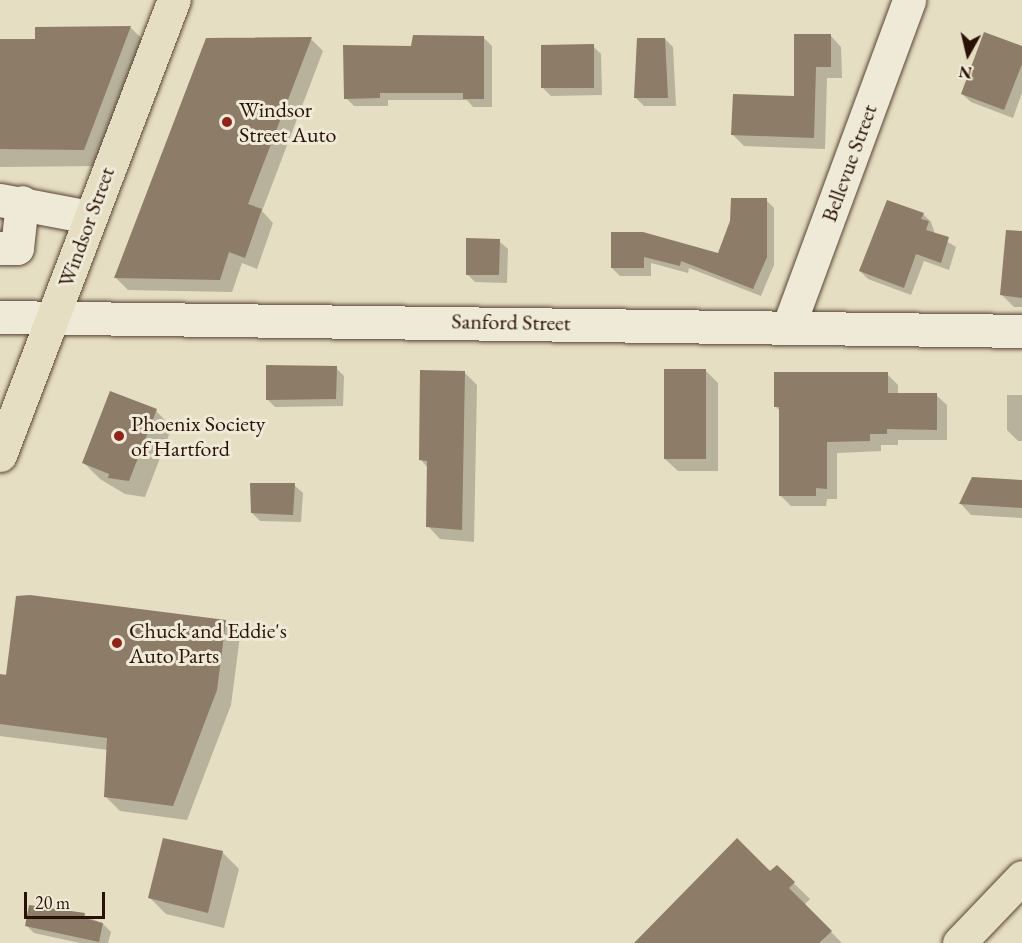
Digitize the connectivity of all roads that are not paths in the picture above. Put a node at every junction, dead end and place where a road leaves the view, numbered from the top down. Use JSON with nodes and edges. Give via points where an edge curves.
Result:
{"nodes":[{"id":1,"x":174,"y":0,"type":"edge"},
{"id":2,"x":909,"y":0,"type":"edge"},
{"id":3,"x":11,"y":201,"type":"edge"},
{"id":4,"x":89,"y":217,"type":"junction"},
{"id":5,"x":0,"y":248,"type":"edge"},
{"id":6,"x":0,"y":317,"type":"edge"},
{"id":7,"x":53,"y":318,"type":"junction"},
{"id":8,"x":789,"y":325,"type":"junction"},
{"id":9,"x":1022,"y":331,"type":"edge"},
{"id":10,"x":0,"y":455,"type":"edge"},
{"id":11,"x":1022,"y":877,"type":"edge"},
{"id":12,"x":959,"y":943,"type":"edge"}],
"edges":[{"from":1,"to":4,"type":"main road","name":"Windsor Street"},
{"from":2,"to":8,"type":"street","name":"Bellevue Street"},
{"from":3,"to":4,"type":"street"},
{"from":3,"to":5,"type":"street","via":[[17,248]]},
{"from":4,"to":7,"type":"main road","name":"Windsor Street"},
{"from":6,"to":7,"type":"street","name":"Sanford Street"},
{"from":7,"to":8,"type":"street","name":"Sanford Street"},
{"from":7,"to":10,"type":"main road","name":"Windsor Street"},
{"from":8,"to":9,"type":"street","name":"Sanford Street"},
{"from":11,"to":12,"type":"main road"}]}
